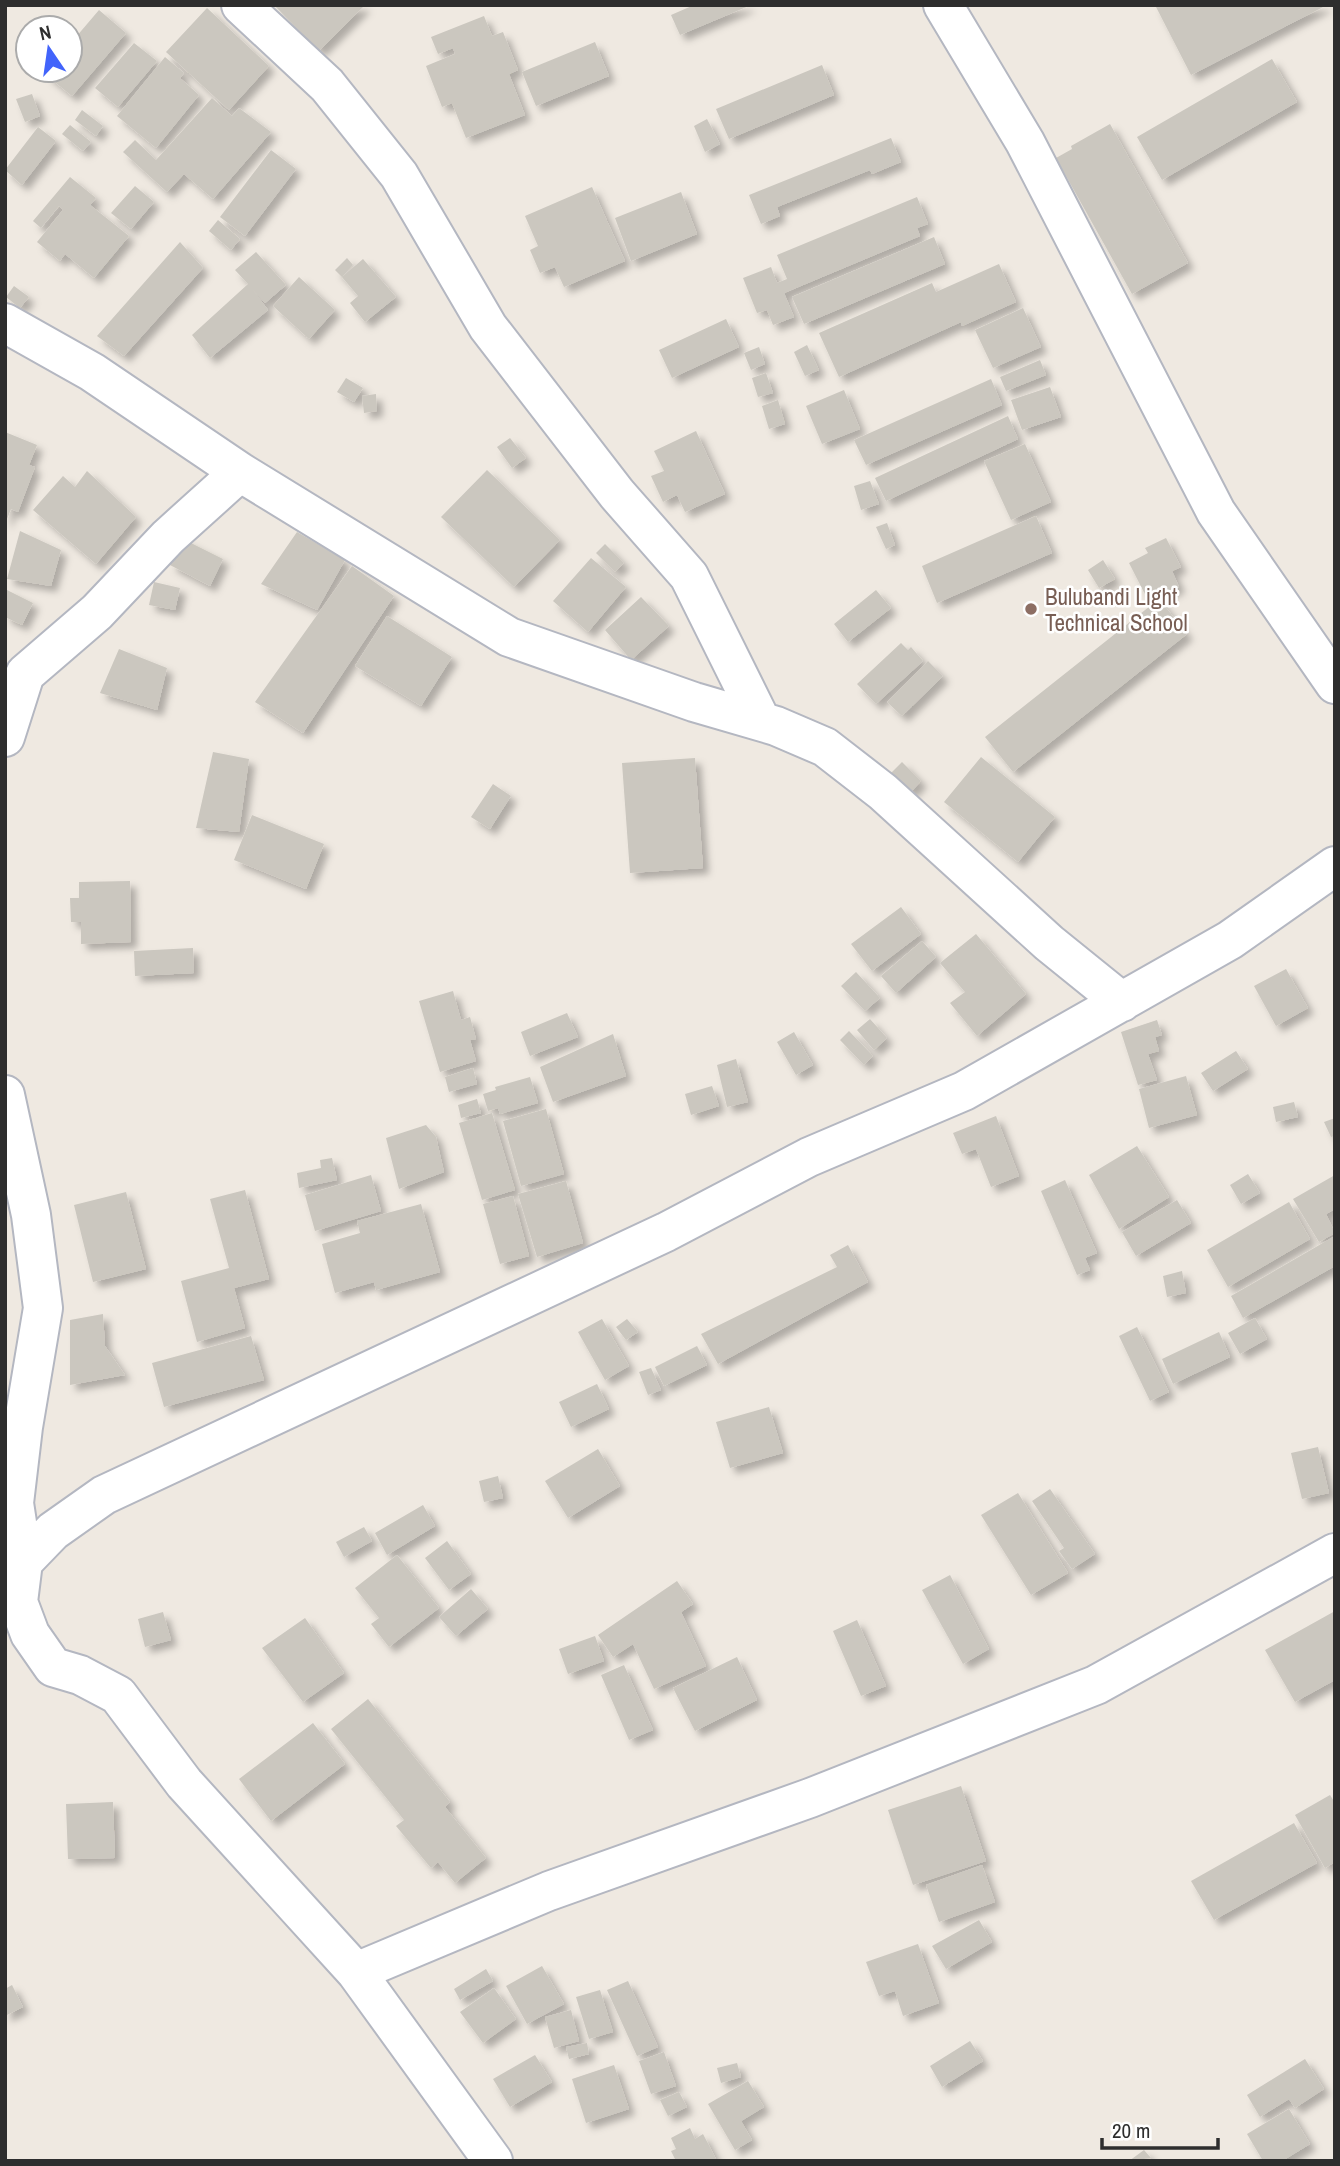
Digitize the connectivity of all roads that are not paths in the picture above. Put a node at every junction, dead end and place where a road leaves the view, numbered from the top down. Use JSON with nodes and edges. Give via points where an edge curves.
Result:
{"nodes":[{"id":1,"x":241,"y":5,"type":"edge"},
{"id":2,"x":943,"y":5,"type":"edge"},
{"id":3,"x":5,"y":323,"type":"edge"},
{"id":4,"x":240,"y":472,"type":"junction"},
{"id":5,"x":1335,"y":684,"type":"edge"},
{"id":6,"x":761,"y":721,"type":"junction"},
{"id":7,"x":5,"y":737,"type":"edge"},
{"id":8,"x":1335,"y":866,"type":"edge"},
{"id":9,"x":1122,"y":1002,"type":"junction"},
{"id":10,"x":5,"y":1095,"type":"edge"},
{"id":11,"x":1335,"y":1553,"type":"edge"},
{"id":12,"x":23,"y":1562,"type":"junction"},
{"id":13,"x":356,"y":1972,"type":"junction"},
{"id":14,"x":493,"y":2161,"type":"edge"}],
"edges":[{"from":1,"to":6,"type":"street","via":[[327,85],[398,175],[488,327],[617,494],[689,576]]},
{"from":2,"to":5,"type":"street","via":[[1025,142],[1216,512]]},
{"from":3,"to":4,"type":"street","via":[[92,372]]},
{"from":4,"to":6,"type":"street","via":[[509,637]]},
{"from":4,"to":7,"type":"street","via":[[168,537],[97,612],[25,674]]},
{"from":6,"to":9,"type":"street","via":[[825,747],[864,777],[1049,943]]},
{"from":8,"to":9,"type":"street","via":[[1230,940]]},
{"from":9,"to":12,"type":"street","via":[[964,1091],[809,1157],[666,1232],[104,1495],[53,1531]]},
{"from":10,"to":12,"type":"street","via":[[31,1215],[43,1308],[14,1503]]},
{"from":11,"to":13,"type":"street","via":[[1096,1685],[810,1798],[549,1891]]},
{"from":12,"to":13,"type":"street","via":[[18,1602],[30,1634],[53,1667],[118,1695],[184,1783]]},
{"from":13,"to":14,"type":"street"}]}
